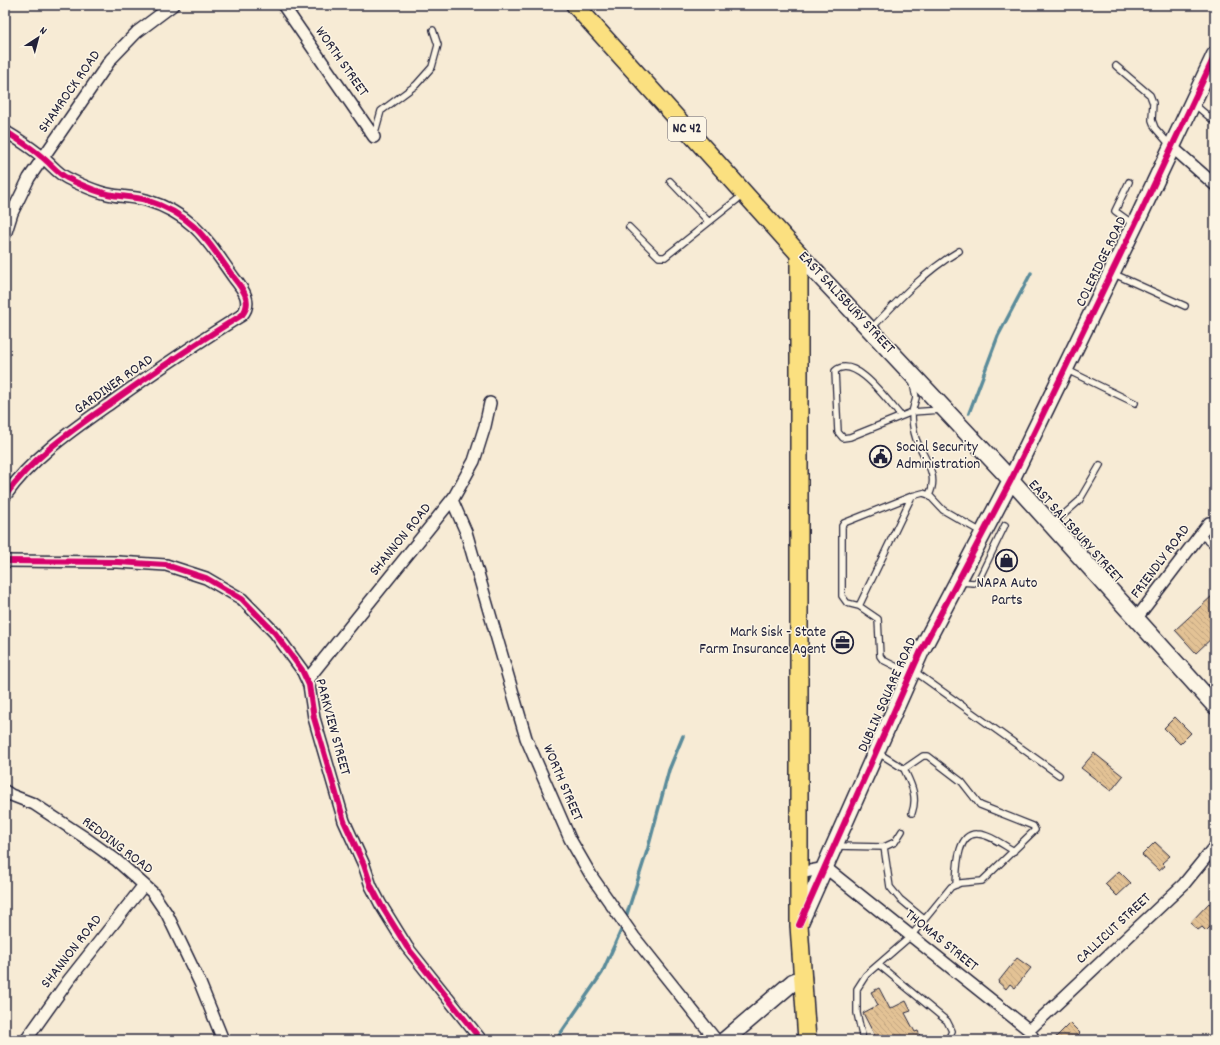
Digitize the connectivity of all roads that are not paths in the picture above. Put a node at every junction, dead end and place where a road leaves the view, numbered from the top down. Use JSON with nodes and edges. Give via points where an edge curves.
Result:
{"nodes":[{"id":1,"x":173,"y":5,"type":"edge"},
{"id":2,"x":283,"y":5,"type":"edge"},
{"id":3,"x":575,"y":5,"type":"edge"},
{"id":4,"x":433,"y":30,"type":"dead end"},
{"id":5,"x":1215,"y":55,"type":"edge"},
{"id":6,"x":1116,"y":66,"type":"dead end"},
{"id":7,"x":1192,"y":102,"type":"junction"},
{"id":8,"x":1215,"y":122,"type":"edge"},
{"id":9,"x":5,"y":131,"type":"edge"},
{"id":10,"x":374,"y":136,"type":"joint"},
{"id":11,"x":1171,"y":146,"type":"junction"},
{"id":12,"x":43,"y":158,"type":"junction"},
{"id":13,"x":670,"y":181,"type":"dead end"},
{"id":14,"x":1129,"y":182,"type":"dead end"},
{"id":15,"x":1215,"y":185,"type":"edge"},
{"id":16,"x":745,"y":193,"type":"junction"},
{"id":17,"x":709,"y":222,"type":"junction"},
{"id":18,"x":1135,"y":225,"type":"junction"},
{"id":19,"x":629,"y":227,"type":"dead end"},
{"id":20,"x":5,"y":235,"type":"edge"},
{"id":21,"x":959,"y":251,"type":"dead end"},
{"id":22,"x":799,"y":254,"type":"junction"},
{"id":23,"x":1112,"y":273,"type":"junction"},
{"id":24,"x":1185,"y":306,"type":"dead end"},
{"id":25,"x":870,"y":329,"type":"junction"},
{"id":26,"x":1065,"y":369,"type":"junction"},
{"id":27,"x":908,"y":370,"type":"junction"},
{"id":28,"x":490,"y":403,"type":"dead end"},
{"id":29,"x":1135,"y":403,"type":"dead end"},
{"id":30,"x":946,"y":410,"type":"junction"},
{"id":31,"x":912,"y":412,"type":"junction"},
{"id":32,"x":900,"y":416,"type":"junction"},
{"id":33,"x":1100,"y":465,"type":"dead end"},
{"id":34,"x":1011,"y":480,"type":"junction"},
{"id":35,"x":929,"y":495,"type":"junction"},
{"id":36,"x":5,"y":496,"type":"edge"},
{"id":37,"x":912,"y":496,"type":"junction"},
{"id":38,"x":452,"y":500,"type":"junction"},
{"id":39,"x":1209,"y":523,"type":"dead end"},
{"id":40,"x":1005,"y":525,"type":"dead end"},
{"id":41,"x":1051,"y":525,"type":"junction"},
{"id":42,"x":983,"y":533,"type":"junction"},
{"id":43,"x":1201,"y":535,"type":"junction"},
{"id":44,"x":1215,"y":547,"type":"edge"},
{"id":45,"x":5,"y":561,"type":"edge"},
{"id":46,"x":958,"y":582,"type":"junction"},
{"id":47,"x":859,"y":606,"type":"junction"},
{"id":48,"x":1136,"y":618,"type":"junction"},
{"id":49,"x":912,"y":672,"type":"junction"},
{"id":50,"x":307,"y":680,"type":"junction"},
{"id":51,"x":1215,"y":706,"type":"edge"},
{"id":52,"x":876,"y":752,"type":"junction"},
{"id":53,"x":904,"y":769,"type":"junction"},
{"id":54,"x":1059,"y":775,"type":"dead end"},
{"id":55,"x":5,"y":791,"type":"edge"},
{"id":56,"x":912,"y":813,"type":"dead end"},
{"id":57,"x":902,"y":831,"type":"dead end"},
{"id":58,"x":835,"y":846,"type":"junction"},
{"id":59,"x":1215,"y":846,"type":"edge"},
{"id":60,"x":884,"y":847,"type":"junction"},
{"id":61,"x":1014,"y":851,"type":"junction"},
{"id":62,"x":826,"y":868,"type":"junction"},
{"id":63,"x":800,"y":873,"type":"junction"},
{"id":64,"x":144,"y":885,"type":"junction"},
{"id":65,"x":956,"y":885,"type":"junction"},
{"id":66,"x":924,"y":919,"type":"junction"},
{"id":67,"x":799,"y":925,"type":"junction"},
{"id":68,"x":911,"y":936,"type":"junction"},
{"id":69,"x":879,"y":965,"type":"junction"},
{"id":70,"x":803,"y":978,"type":"junction"},
{"id":71,"x":1031,"y":1035,"type":"edge"},
{"id":72,"x":26,"y":1040,"type":"edge"},
{"id":73,"x":223,"y":1040,"type":"edge"},
{"id":74,"x":481,"y":1040,"type":"edge"},
{"id":75,"x":716,"y":1040,"type":"edge"},
{"id":76,"x":725,"y":1040,"type":"edge"},
{"id":77,"x":807,"y":1040,"type":"edge"},
{"id":78,"x":863,"y":1040,"type":"edge"},
{"id":79,"x":948,"y":1040,"type":"edge"}],
"edges":[{"from":1,"to":12,"type":"street","name":"SHAMROCK ROAD","via":[[137,32],[111,59]]},
{"from":2,"to":10,"type":"street","name":"WORTH STREET"},
{"from":3,"to":16,"type":"main road","name":"EAST SALISBURY STREET","number":"NC 42"},
{"from":4,"to":10,"type":"lane","via":[[438,45],[432,67],[416,85],[381,111]]},
{"from":5,"to":7,"type":"street","name":"COLERIDGE ROAD"},
{"from":6,"to":11,"type":"lane","via":[[1150,95],[1155,128]]},
{"from":7,"to":8,"type":"lane"},
{"from":7,"to":11,"type":"street","name":"COLERIDGE ROAD"},
{"from":9,"to":12,"type":"street"},
{"from":11,"to":15,"type":"street"},
{"from":11,"to":18,"type":"street","name":"COLERIDGE ROAD"},
{"from":12,"to":20,"type":"street","name":"SHAMROCK ROAD","via":[[12,214]]},
{"from":12,"to":36,"type":"street","name":"GARDINER ROAD","via":[[67,178],[111,195],[144,200],[166,207],[189,221],[213,246],[241,286],[246,296],[246,307],[242,315],[64,436],[22,475]]},
{"from":13,"to":17,"type":"lane"},
{"from":14,"to":18,"type":"lane","via":[[1115,211]]},
{"from":16,"to":17,"type":"lane"},
{"from":16,"to":22,"type":"main road","name":"EAST SALISBURY STREET","number":"NC 42"},
{"from":17,"to":19,"type":"lane","via":[[665,257],[659,257]]},
{"from":18,"to":23,"type":"street","name":"COLERIDGE ROAD"},
{"from":21,"to":25,"type":"lane","via":[[938,264]]},
{"from":22,"to":25,"type":"street","name":"EAST SALISBURY STREET"},
{"from":22,"to":63,"type":"main road"},
{"from":23,"to":24,"type":"lane"},
{"from":23,"to":26,"type":"street","name":"COLERIDGE ROAD"},
{"from":25,"to":27,"type":"street","name":"EAST SALISBURY STREET"},
{"from":26,"to":29,"type":"lane"},
{"from":26,"to":34,"type":"street","name":"COLERIDGE ROAD"},
{"from":27,"to":30,"type":"street","name":"EAST SALISBURY STREET"},
{"from":27,"to":31,"type":"lane","via":[[916,398]]},
{"from":28,"to":38,"type":"street","name":"SHANNON ROAD","via":[[474,461]]},
{"from":30,"to":31,"type":"lane"},
{"from":30,"to":34,"type":"street","name":"EAST SALISBURY STREET"},
{"from":31,"to":32,"type":"lane"},
{"from":31,"to":35,"type":"lane","via":[[916,440],[933,477]]},
{"from":32,"to":32,"type":"lane","via":[[843,438],[838,432],[835,370],[844,366],[853,368],[865,376]]},
{"from":33,"to":41,"type":"lane","via":[[1079,501]]},
{"from":34,"to":41,"type":"street","name":"EAST SALISBURY STREET"},
{"from":34,"to":42,"type":"street","name":"DUBLIN SQUARE ROAD"},
{"from":35,"to":37,"type":"lane","via":[[923,493]]},
{"from":35,"to":42,"type":"lane","via":[[943,510]]},
{"from":37,"to":47,"type":"lane"},
{"from":37,"to":47,"type":"lane","via":[[842,526],[842,596],[847,603]]},
{"from":38,"to":50,"type":"street","name":"SHANNON ROAD"},
{"from":38,"to":75,"type":"street","name":"WORTH STREET","via":[[466,532],[526,738],[570,839],[592,878],[634,937]]},
{"from":39,"to":43,"type":"street","name":"FRIENDLY ROAD"},
{"from":40,"to":46,"type":"lane","via":[[978,581]]},
{"from":41,"to":48,"type":"street","name":"EAST SALISBURY STREET"},
{"from":42,"to":46,"type":"street","name":"DUBLIN SQUARE ROAD"},
{"from":43,"to":44,"type":"lane"},
{"from":43,"to":48,"type":"street","name":"FRIENDLY ROAD"},
{"from":45,"to":50,"type":"street","name":"PARKVIEW STREET","via":[[156,564],[206,578],[242,598],[275,633]]},
{"from":46,"to":49,"type":"street","name":"DUBLIN SQUARE ROAD"},
{"from":47,"to":49,"type":"lane","via":[[878,619],[880,656],[883,660]]},
{"from":48,"to":51,"type":"street","name":"EAST SALISBURY STREET"},
{"from":49,"to":52,"type":"street","name":"DUBLIN SQUARE ROAD"},
{"from":49,"to":54,"type":"lane"},
{"from":50,"to":74,"type":"street","name":"PARKVIEW STREET","via":[[314,718],[344,821],[371,886],[407,947]]},
{"from":52,"to":53,"type":"lane"},
{"from":52,"to":58,"type":"street","name":"DUBLIN SQUARE ROAD"},
{"from":53,"to":56,"type":"lane","via":[[915,796],[916,802]]},
{"from":53,"to":61,"type":"lane","via":[[923,756],[928,756],[962,782],[980,805],[1033,826],[1034,832]]},
{"from":55,"to":64,"type":"street","name":"REDDING ROAD","via":[[34,804],[84,837],[116,860]]},
{"from":57,"to":60,"type":"lane","via":[[895,842]]},
{"from":58,"to":60,"type":"lane"},
{"from":58,"to":62,"type":"street","name":"DUBLIN SQUARE ROAD"},
{"from":59,"to":71,"type":"street","name":"CALLICUT STREET","via":[[1184,884]]},
{"from":60,"to":66,"type":"lane","via":[[890,887]]},
{"from":61,"to":65,"type":"lane","via":[[982,881]]},
{"from":61,"to":65,"type":"lane","via":[[989,838],[976,834],[969,836],[958,853]]},
{"from":62,"to":63,"type":"street"},
{"from":62,"to":67,"type":"street","name":"DUBLIN SQUARE ROAD"},
{"from":62,"to":68,"type":"street","name":"THOMAS STREET"},
{"from":63,"to":67,"type":"main road"},
{"from":64,"to":72,"type":"street","name":"SHANNON ROAD","via":[[63,987]]},
{"from":64,"to":73,"type":"street","name":"REDDING ROAD","via":[[167,914],[200,983]]},
{"from":65,"to":66,"type":"lane","via":[[944,893]]},
{"from":66,"to":68,"type":"lane"},
{"from":67,"to":70,"type":"main road"},
{"from":68,"to":69,"type":"lane"},
{"from":68,"to":71,"type":"street","name":"THOMAS STREET"},
{"from":69,"to":78,"type":"lane","via":[[866,974],[857,988],[857,1014]]},
{"from":69,"to":79,"type":"lane","via":[[947,1021],[952,1031]]},
{"from":70,"to":76,"type":"street","via":[[793,982]]},
{"from":70,"to":77,"type":"main road"}]}
